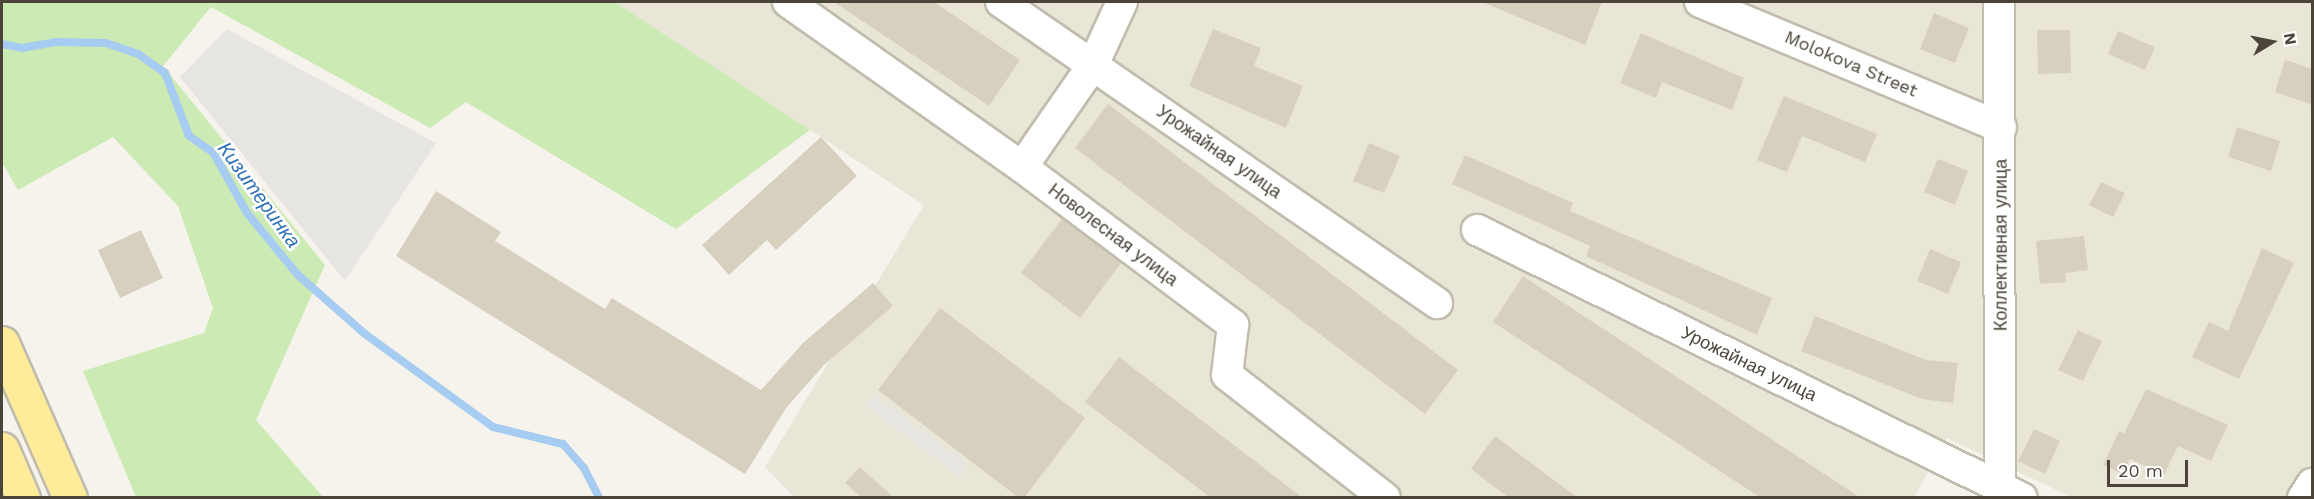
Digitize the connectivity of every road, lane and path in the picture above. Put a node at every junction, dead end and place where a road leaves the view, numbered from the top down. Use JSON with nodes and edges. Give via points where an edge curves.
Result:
{"nodes":[{"id":1,"x":788,"y":2,"type":"edge"},
{"id":2,"x":1001,"y":2,"type":"edge"},
{"id":3,"x":1122,"y":2,"type":"edge"},
{"id":4,"x":1700,"y":2,"type":"edge"},
{"id":5,"x":1999,"y":2,"type":"edge"},
{"id":6,"x":1093,"y":65,"type":"junction"},
{"id":7,"x":2001,"y":127,"type":"junction"},
{"id":8,"x":1022,"y":167,"type":"junction"},
{"id":9,"x":1477,"y":230,"type":"dead end"},
{"id":10,"x":1437,"y":303,"type":"dead end"},
{"id":11,"x":2,"y":343,"type":"edge"},
{"id":12,"x":2,"y":449,"type":"edge"},
{"id":13,"x":2313,"y":484,"type":"edge"},
{"id":14,"x":2011,"y":493,"type":"edge"},
{"id":15,"x":23,"y":498,"type":"edge"},
{"id":16,"x":70,"y":498,"type":"edge"},
{"id":17,"x":1386,"y":498,"type":"edge"},
{"id":18,"x":2303,"y":498,"type":"edge"}],
"edges":[{"from":1,"to":8,"type":"street","name":"Новолесная улица"},
{"from":2,"to":6,"type":"street","name":"Урожайная улица"},
{"from":3,"to":6,"type":"street"},
{"from":4,"to":7,"type":"street","name":"Molokova Street"},
{"from":5,"to":7,"type":"street","name":"Коллективная улица"},
{"from":6,"to":8,"type":"street"},
{"from":6,"to":10,"type":"street","name":"Урожайная улица"},
{"from":7,"to":14,"type":"street","name":"Коллективная улица"},
{"from":8,"to":17,"type":"street","name":"Новолесная улица","via":[[1233,325],[1227,375]]},
{"from":9,"to":14,"type":"street","name":"Урожайная улица"},
{"from":11,"to":16,"type":"main road"},
{"from":12,"to":15,"type":"main road"},
{"from":13,"to":18,"type":"street"}]}
